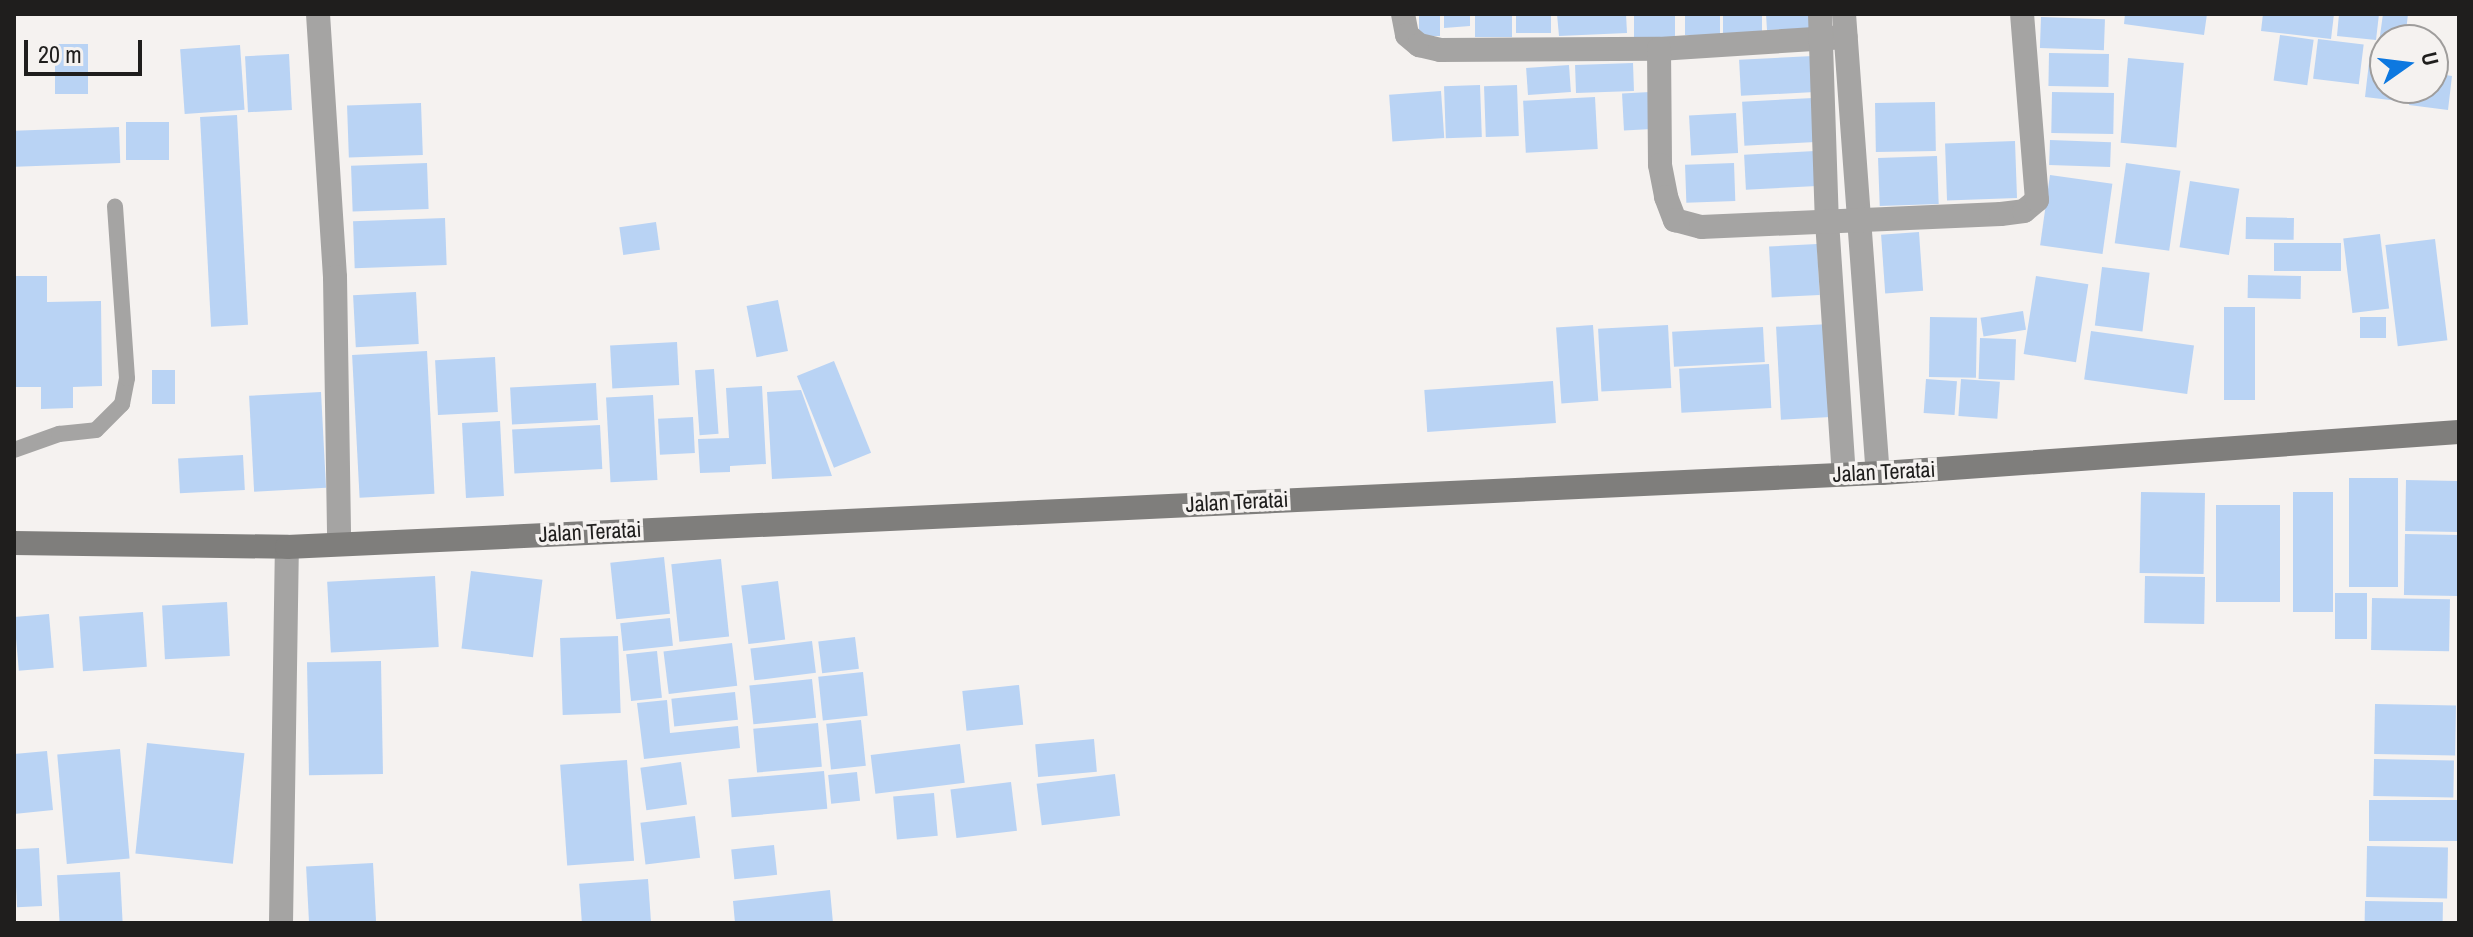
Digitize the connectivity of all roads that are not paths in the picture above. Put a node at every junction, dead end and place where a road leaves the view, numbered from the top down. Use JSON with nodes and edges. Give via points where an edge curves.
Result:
{"nodes":[{"id":1,"x":318,"y":14,"type":"edge"},
{"id":2,"x":1403,"y":14,"type":"edge"},
{"id":3,"x":1820,"y":14,"type":"edge"},
{"id":4,"x":2022,"y":14,"type":"edge"},
{"id":5,"x":1845,"y":26,"type":"edge"},
{"id":6,"x":1819,"y":39,"type":"junction"},
{"id":7,"x":1659,"y":49,"type":"junction"},
{"id":8,"x":115,"y":206,"type":"dead end"},
{"id":9,"x":1857,"y":219,"type":"junction"},
{"id":10,"x":1827,"y":221,"type":"junction"},
{"id":11,"x":2459,"y":432,"type":"edge"},
{"id":12,"x":14,"y":450,"type":"edge"},
{"id":13,"x":1878,"y":473,"type":"junction"},
{"id":14,"x":1844,"y":474,"type":"junction"},
{"id":15,"x":14,"y":543,"type":"edge"},
{"id":16,"x":339,"y":544,"type":"junction"},
{"id":17,"x":287,"y":547,"type":"junction"},
{"id":18,"x":281,"y":923,"type":"edge"}],
"edges":[{"from":1,"to":16,"type":"street","via":[[335,277]]},
{"from":2,"to":7,"type":"street","via":[[1407,35],[1419,45],[1440,50]]},
{"from":3,"to":6,"type":"street"},
{"from":4,"to":9,"type":"street","via":[[2037,200],[2024,211],[2001,214]]},
{"from":5,"to":6,"type":"street"},
{"from":5,"to":9,"type":"street"},
{"from":6,"to":7,"type":"street"},
{"from":6,"to":10,"type":"street"},
{"from":7,"to":10,"type":"street","via":[[1660,165],[1675,220],[1701,227]]},
{"from":8,"to":12,"type":"lane","via":[[127,378],[122,404],[96,430],[59,434]]},
{"from":9,"to":10,"type":"street"},
{"from":9,"to":13,"type":"street"},
{"from":10,"to":14,"type":"street"},
{"from":11,"to":13,"type":"street","name":"Jalan Teratai"},
{"from":13,"to":14,"type":"street","name":"Jalan Teratai"},
{"from":14,"to":16,"type":"street","name":"Jalan Teratai"},
{"from":15,"to":17,"type":"street","name":"Jalan Teratai"},
{"from":16,"to":17,"type":"street","name":"Jalan Teratai"},
{"from":17,"to":18,"type":"street"}]}
